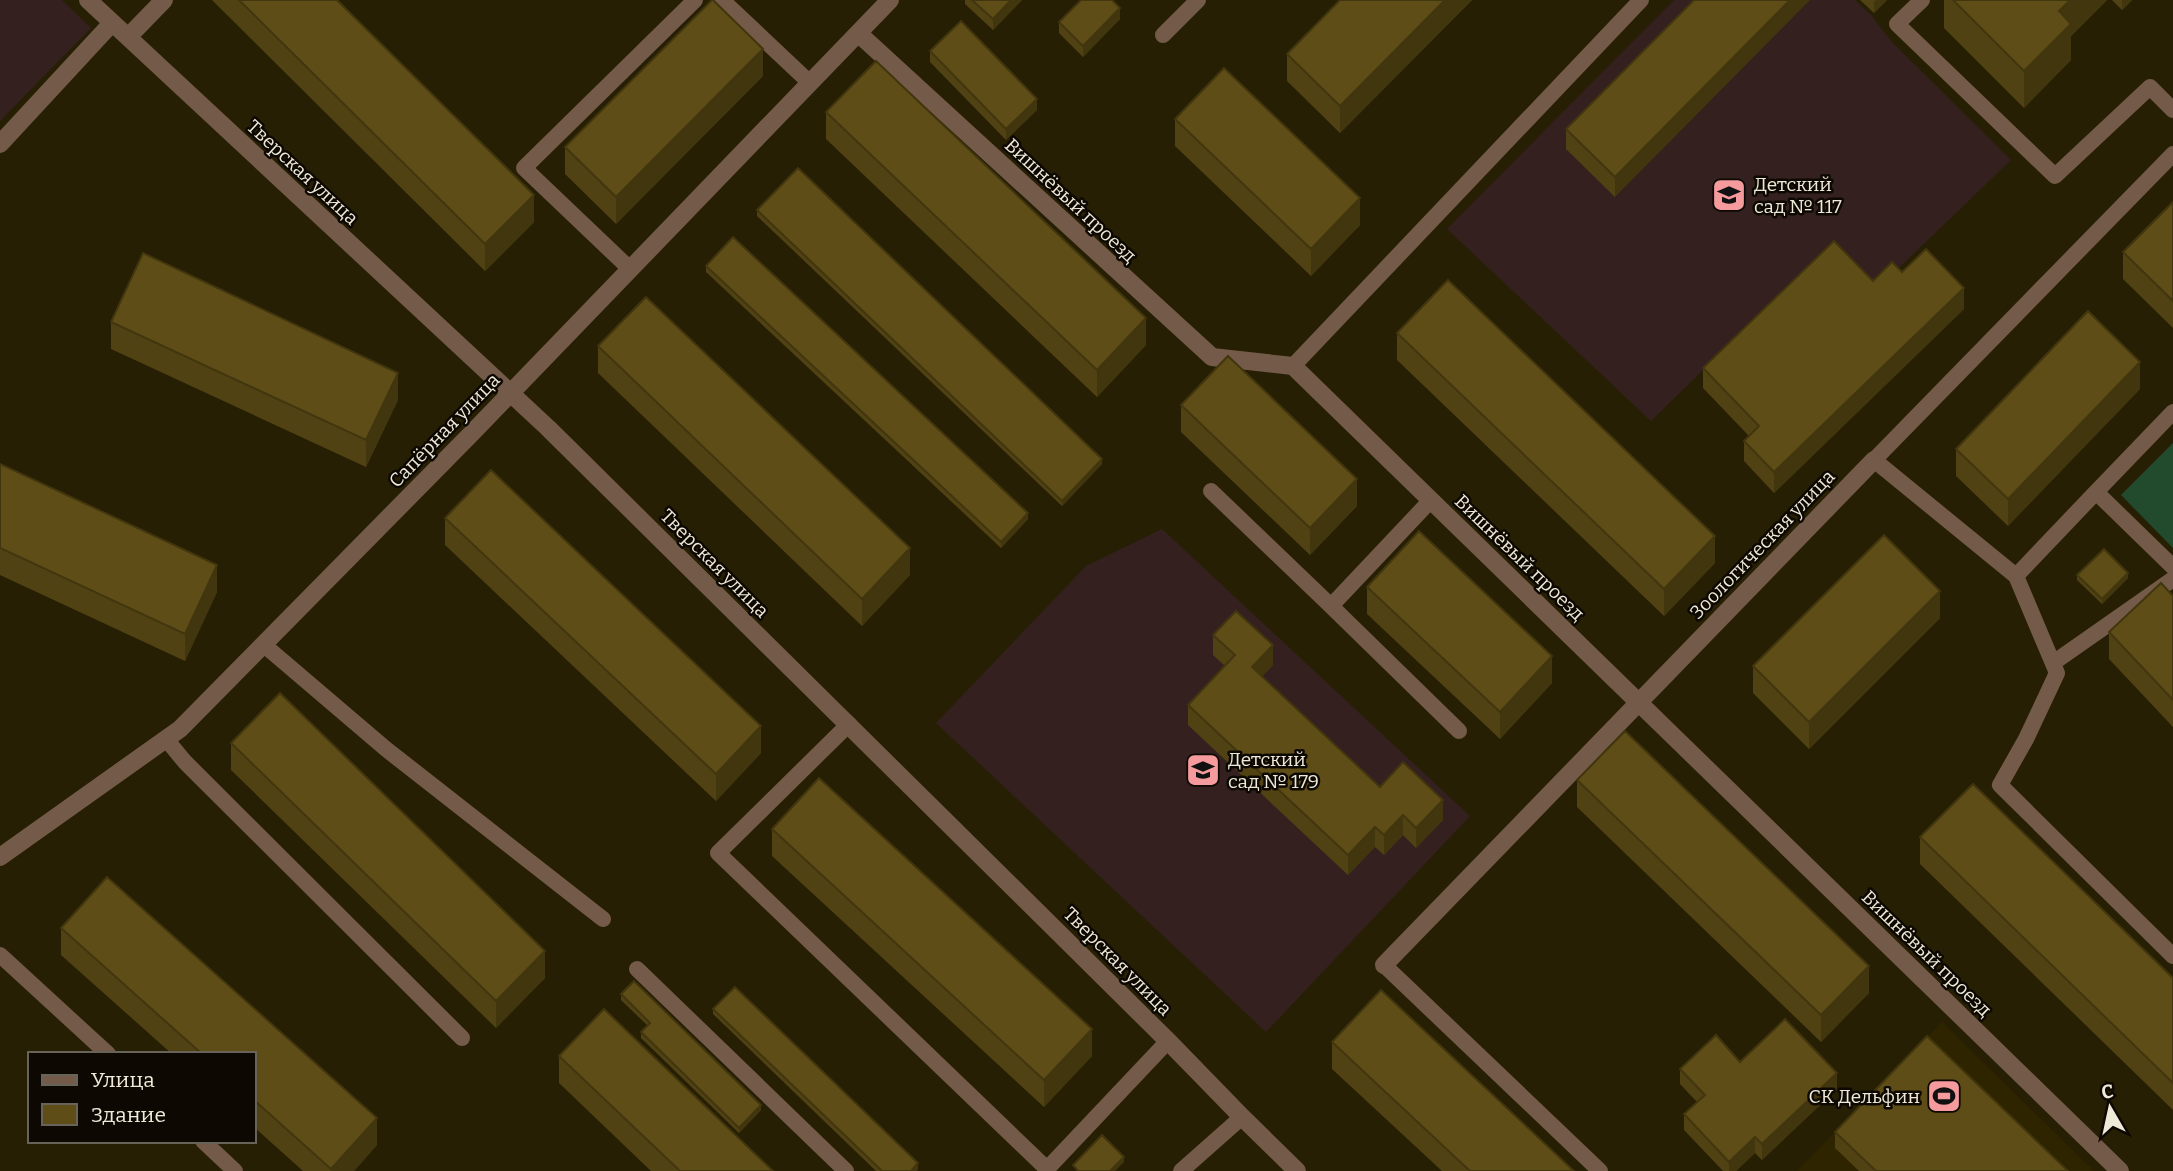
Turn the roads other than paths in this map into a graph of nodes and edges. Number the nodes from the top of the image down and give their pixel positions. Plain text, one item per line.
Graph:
1 (88, 0) edge
2 (164, 0) edge
3 (695, 0) edge
4 (722, 0) edge
5 (890, 0) edge
6 (1198, 0) edge
7 (1641, 0) edge
8 (1922, 0) edge
9 (113, 23) junction
10 (858, 33) junction
11 (1163, 35) dead end
12 (128, 37) junction
13 (809, 82) junction
14 (2173, 110) edge
15 (0, 144) edge
16 (2173, 154) edge
17 (629, 268) junction
18 (1293, 366) junction
19 (510, 393) junction
20 (2173, 412) edge
21 (1874, 460) junction
22 (1211, 491) dead end
23 (2096, 492) junction
24 (1431, 500) junction
25 (2173, 567) edge
26 (2016, 576) junction
27 (2173, 579) edge
28 (1331, 606) junction
29 (264, 645) junction
30 (2053, 663) junction
31 (1639, 701) junction
32 (849, 724) junction
33 (1459, 731) dead end
34 (166, 739) junction
35 (0, 857) edge
36 (604, 919) dead end
37 (0, 954) edge
38 (2173, 956) edge
39 (1384, 965) joint
40 (636, 969) dead end
41 (462, 1038) dead end
42 (1168, 1041) junction
43 (106, 1052) edge
44 (1241, 1117) junction
45 (205, 1143) edge
46 (235, 1171) edge
47 (846, 1171) edge
48 (1181, 1171) edge
49 (1297, 1171) edge
50 (1600, 1171) edge
51 (2120, 1171) edge

1 - 9 street, Тверская улица
2 - 12 street
3 - 17 lane
4 - 13 lane
5 - 10 street, Сапёрная улица
6 - 11 lane
7 - 18 lane
8 - 14 lane
9 - 12 street, Тверская улица
9 - 15 street
10 - 13 street, Сапёрная улица
10 - 18 street, Вишнёвый проезд
12 - 19 street, Тверская улица
13 - 17 street, Сапёрная улица
16 - 21 lane, Зоологическая улица
17 - 19 street, Сапёрная улица
18 - 24 street, Вишнёвый проезд
19 - 29 street, Сапёрная улица
19 - 32 street, Тверская улица
20 - 23 lane
21 - 26 lane
21 - 31 street, Зоологическая улица
22 - 28 lane
23 - 25 lane
23 - 26 lane
24 - 28 lane
24 - 31 street, Вишнёвый проезд
26 - 30 lane
27 - 30 lane
28 - 33 lane
29 - 34 street, Сапёрная улица
29 - 36 lane
30 - 38 lane
31 - 39 street, Зоологическая улица
31 - 51 street, Вишнёвый проезд
32 - 42 street, Тверская улица
32 - 42 lane
34 - 35 street, Сапёрная улица
34 - 41 lane
37 - 43 lane
39 - 50 lane
40 - 47 lane
42 - 44 street, Тверская улица
44 - 48 lane
44 - 49 street, Тверская улица
45 - 46 lane

